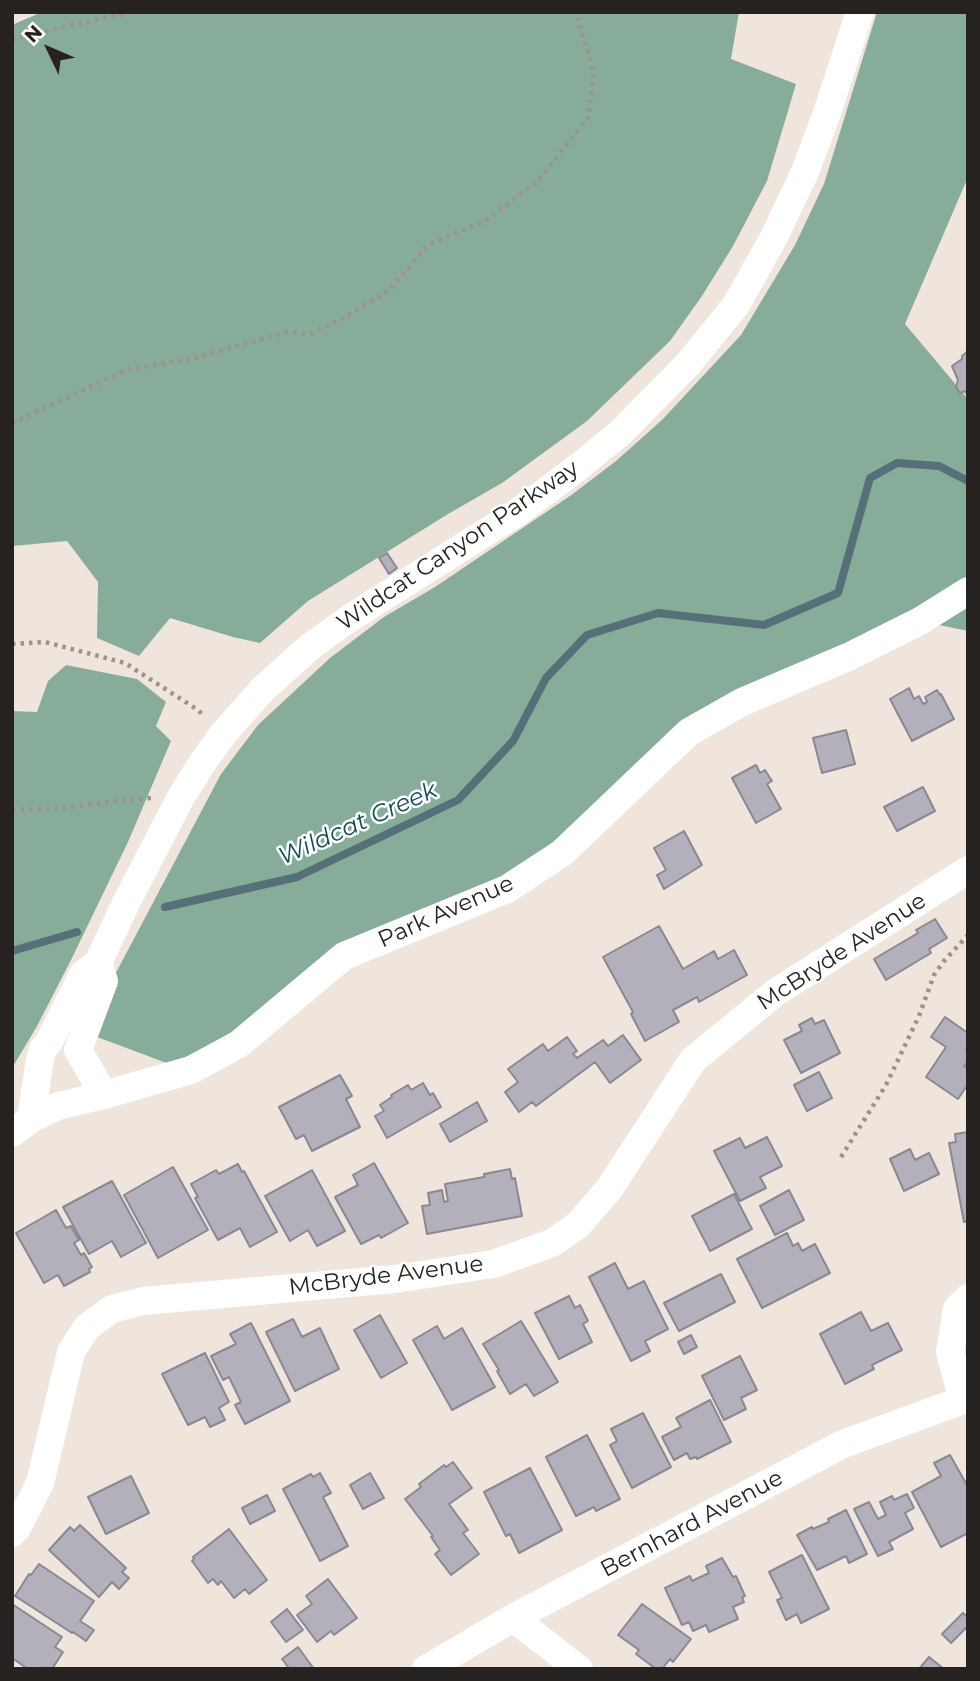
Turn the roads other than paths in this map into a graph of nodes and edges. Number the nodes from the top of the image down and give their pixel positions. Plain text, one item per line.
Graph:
1 (860, 12) edge
2 (968, 591) edge
3 (968, 870) edge
4 (98, 963) junction
5 (50, 1040) junction
6 (78, 1050) junction
7 (104, 1095) junction
8 (22, 1126) edge
9 (968, 1298) edge
10 (965, 1400) edge
11 (12, 1533) edge
12 (513, 1618) junction
13 (426, 1669) edge
14 (579, 1669) edge

1 - 4 street, Wildcat Canyon Parkway
2 - 7 street, Park Avenue
3 - 11 street, McBryde Avenue
4 - 5 street, Wildcat Canyon Parkway
4 - 6 street, Wildcat Canyon Parkway
5 - 6 street
5 - 8 street, Wildcat Canyon Parkway
6 - 7 street
7 - 8 street, Park Avenue
9 - 10 street
10 - 12 street, Bernhard Avenue
12 - 13 street, Bernhard Avenue
12 - 14 street

